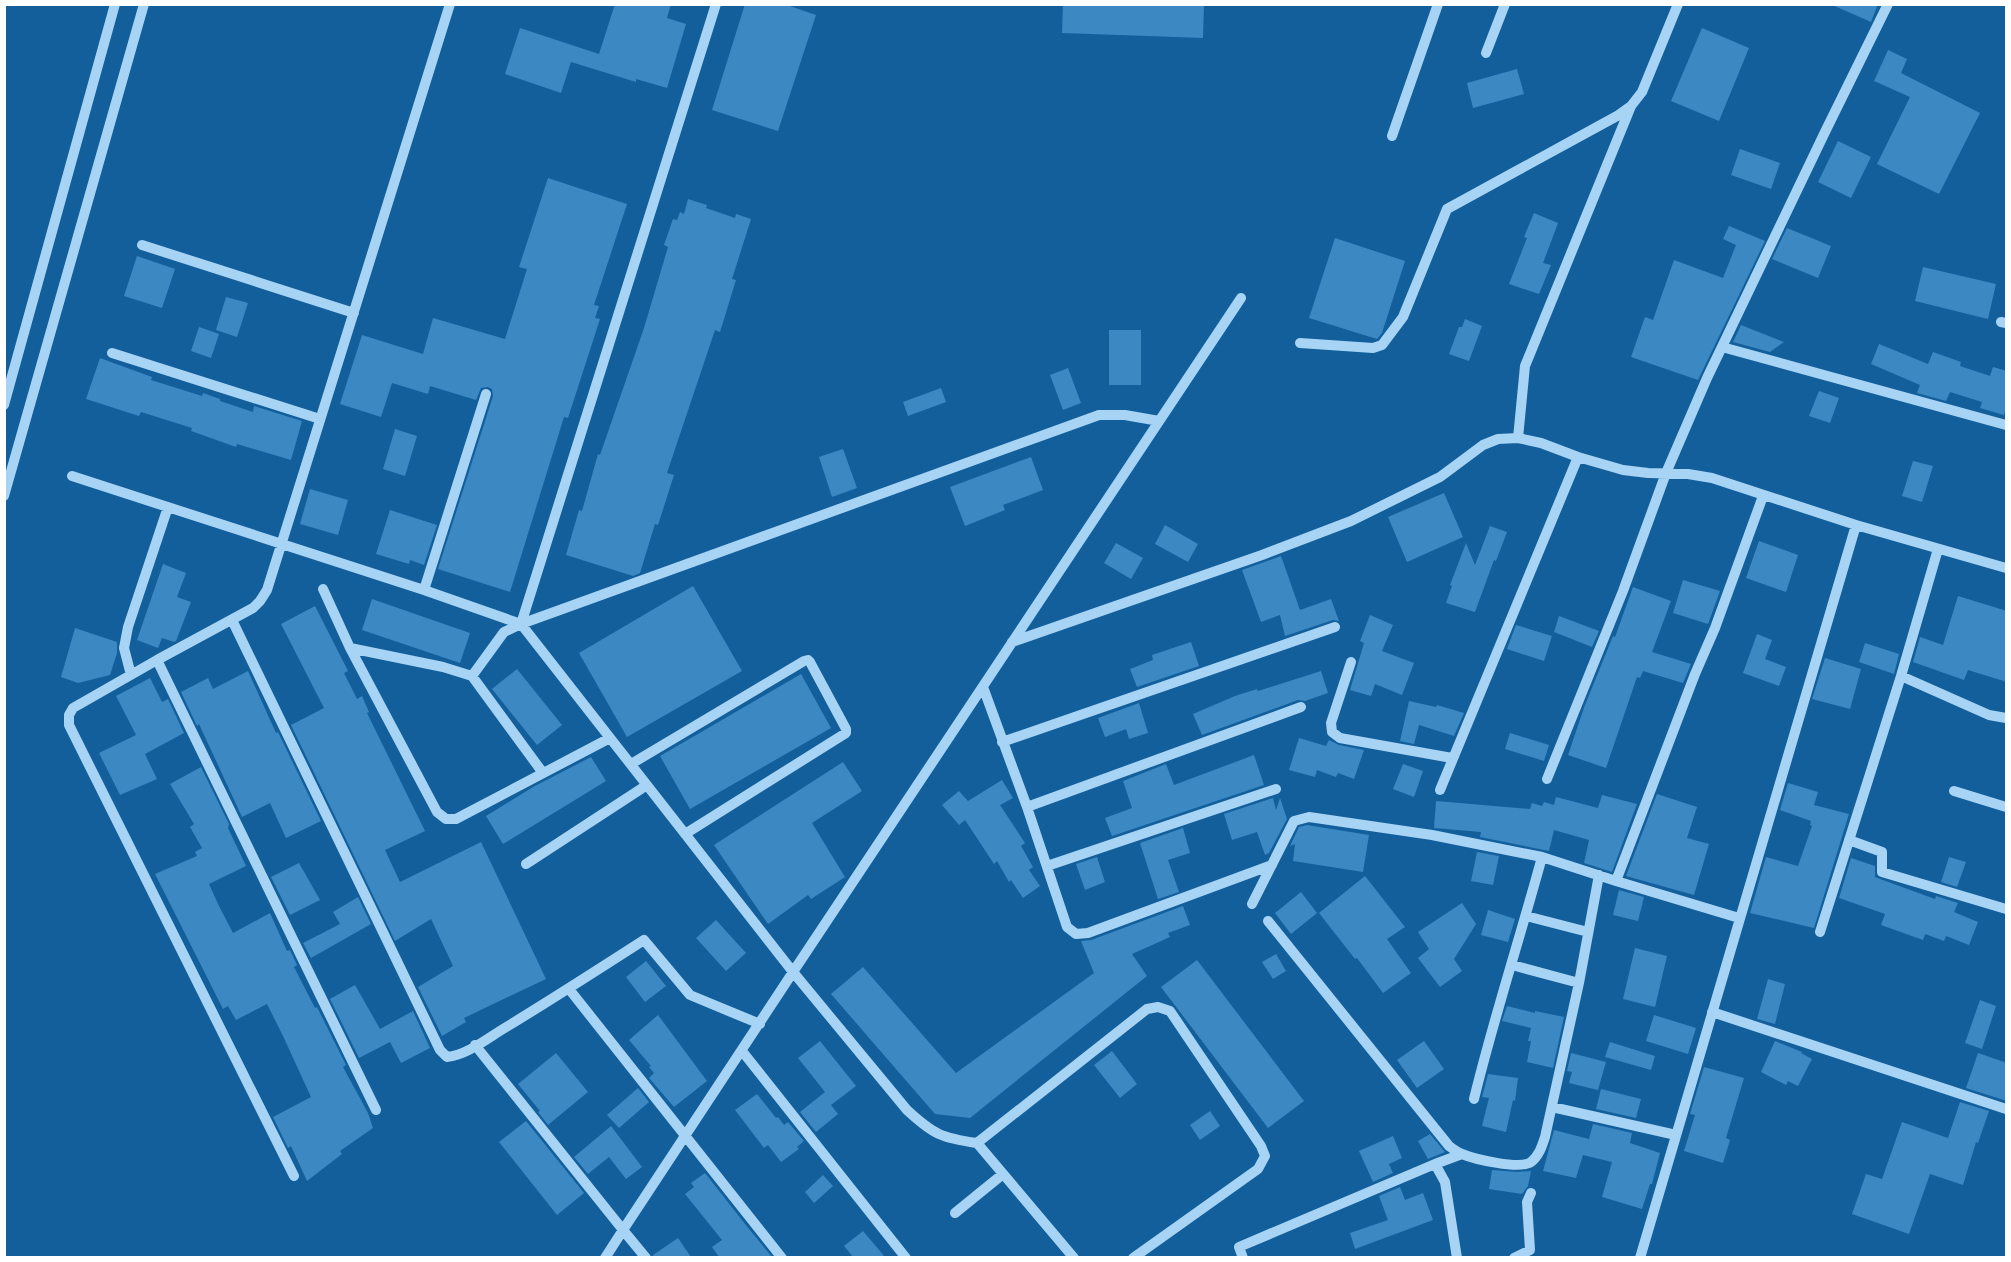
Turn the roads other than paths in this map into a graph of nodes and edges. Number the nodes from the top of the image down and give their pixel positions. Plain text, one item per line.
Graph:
1 (115, 4) edge
2 (144, 4) edge
3 (450, 4) edge
4 (716, 4) edge
5 (1438, 4) edge
6 (1504, 4) edge
7 (1678, 4) edge
8 (1888, 4) edge
9 (1486, 53) dead end
10 (1631, 106) junction
11 (1392, 136) dead end
12 (142, 245) dead end
13 (1241, 298) dead end
14 (354, 313) junction
15 (1300, 343) dead end
16 (1722, 347) junction
17 (112, 353) dead end
18 (486, 394) dead end
19 (4, 405) edge
20 (320, 419) junction
21 (1159, 421) junction
22 (2007, 425) edge
23 (1518, 438) junction
24 (1578, 457) junction
25 (1666, 473) junction
26 (72, 476) dead end
27 (1763, 495) junction
28 (4, 496) edge
29 (168, 507) junction
30 (1856, 525) junction
31 (282, 544) junction
32 (1938, 549) junction
33 (2007, 568) edge
34 (323, 589) dead end
35 (424, 590) junction
36 (232, 620) junction
37 (521, 624) junction
38 (1335, 627) dead end
39 (1012, 642) junction
40 (350, 648) junction
41 (157, 660) junction
42 (1351, 662) dead end
43 (131, 675) junction
44 (472, 676) junction
45 (1901, 676) junction
46 (982, 687) junction
47 (1301, 707) dead end
48 (2007, 718) edge
49 (610, 738) junction
50 (1002, 742) junction
51 (1452, 758) junction
52 (631, 764) junction
53 (543, 773) junction
54 (1547, 779) dead end
55 (647, 785) junction
56 (1276, 789) dead end
57 (1440, 790) dead end
58 (1954, 791) dead end
59 (1027, 807) junction
60 (2007, 807) edge
61 (685, 834) junction
62 (1849, 840) junction
63 (1542, 857) junction
64 (526, 864) dead end
65 (1272, 865) junction
66 (1047, 867) junction
67 (1599, 875) junction
68 (1616, 881) junction
69 (1252, 904) dead end
70 (2007, 909) edge
71 (1526, 916) junction
72 (1739, 918) junction
73 (1268, 921) dead end
74 (1588, 932) junction
75 (1820, 932) dead end
76 (1512, 966) junction
77 (793, 972) junction
78 (1579, 983) junction
79 (569, 989) junction
80 (1712, 1012) junction
81 (760, 1024) junction
82 (475, 1045) junction
83 (742, 1051) junction
84 (1474, 1098) dead end
85 (1552, 1107) junction
86 (2007, 1109) edge
87 (376, 1110) dead end
88 (1676, 1135) junction
89 (686, 1138) junction
90 (977, 1143) junction
91 (1462, 1154) junction
92 (1435, 1164) junction
93 (1003, 1174) junction
94 (294, 1176) dead end
95 (1531, 1193) dead end
96 (955, 1213) dead end
97 (623, 1230) junction
98 (604, 1257) edge
99 (646, 1257) edge
100 (782, 1257) edge
101 (906, 1257) edge
102 (1074, 1257) edge
103 (1133, 1257) edge
104 (1243, 1257) edge
105 (1457, 1257) edge
106 (1514, 1257) edge
107 (1640, 1257) edge

1 - 19 street
2 - 28 street
3 - 14 street
4 - 37 street
5 - 11 street
6 - 9 street
7 - 10 street
8 - 16 street
10 - 15 street
10 - 23 street
12 - 14 street
13 - 21 street
14 - 20 street
16 - 22 street
16 - 25 street
17 - 20 street
18 - 35 street
20 - 31 street
21 - 37 street
21 - 39 street
23 - 24 street
23 - 39 street
24 - 25 street
24 - 51 street
25 - 27 street
25 - 54 street
26 - 29 street
27 - 30 street
27 - 68 street
29 - 31 street
29 - 43 street
30 - 32 street
30 - 72 street
31 - 35 street
31 - 36 street
32 - 33 street
32 - 45 street
34 - 40 street
35 - 37 street
36 - 41 street
36 - 82 street
37 - 44 street
37 - 49 street
38 - 50 street
39 - 46 street
40 - 44 street
40 - 53 street
41 - 43 street
41 - 87 street
42 - 51 street
43 - 94 street
44 - 53 street
45 - 48 street
45 - 62 street
46 - 50 street
46 - 77 street
47 - 59 street
49 - 52 street
49 - 53 street
50 - 59 street
51 - 57 street
52 - 55 street
52 - 61 street
55 - 61 street
55 - 64 street
56 - 66 street
58 - 60 street
59 - 66 street
61 - 77 street
62 - 70 street
62 - 75 street
63 - 65 street
63 - 67 street
63 - 71 street
65 - 66 street
65 - 69 street
67 - 68 street
67 - 74 street
68 - 72 street
71 - 74 street
71 - 76 street
72 - 80 street
73 - 91 street
74 - 78 street
76 - 78 street
76 - 84 street
77 - 81 street
77 - 90 street
78 - 85 street
79 - 81 street
79 - 82 street
79 - 89 street
80 - 86 street
80 - 88 street
81 - 83 street
82 - 97 street
83 - 89 street
83 - 101 street
85 - 88 street
85 - 91 street
88 - 107 street
89 - 97 street
89 - 100 street
90 - 93 street
90 - 103 street
91 - 92 street
92 - 104 street
92 - 105 street
93 - 96 street
93 - 102 street
95 - 106 street
97 - 98 street
97 - 99 street

